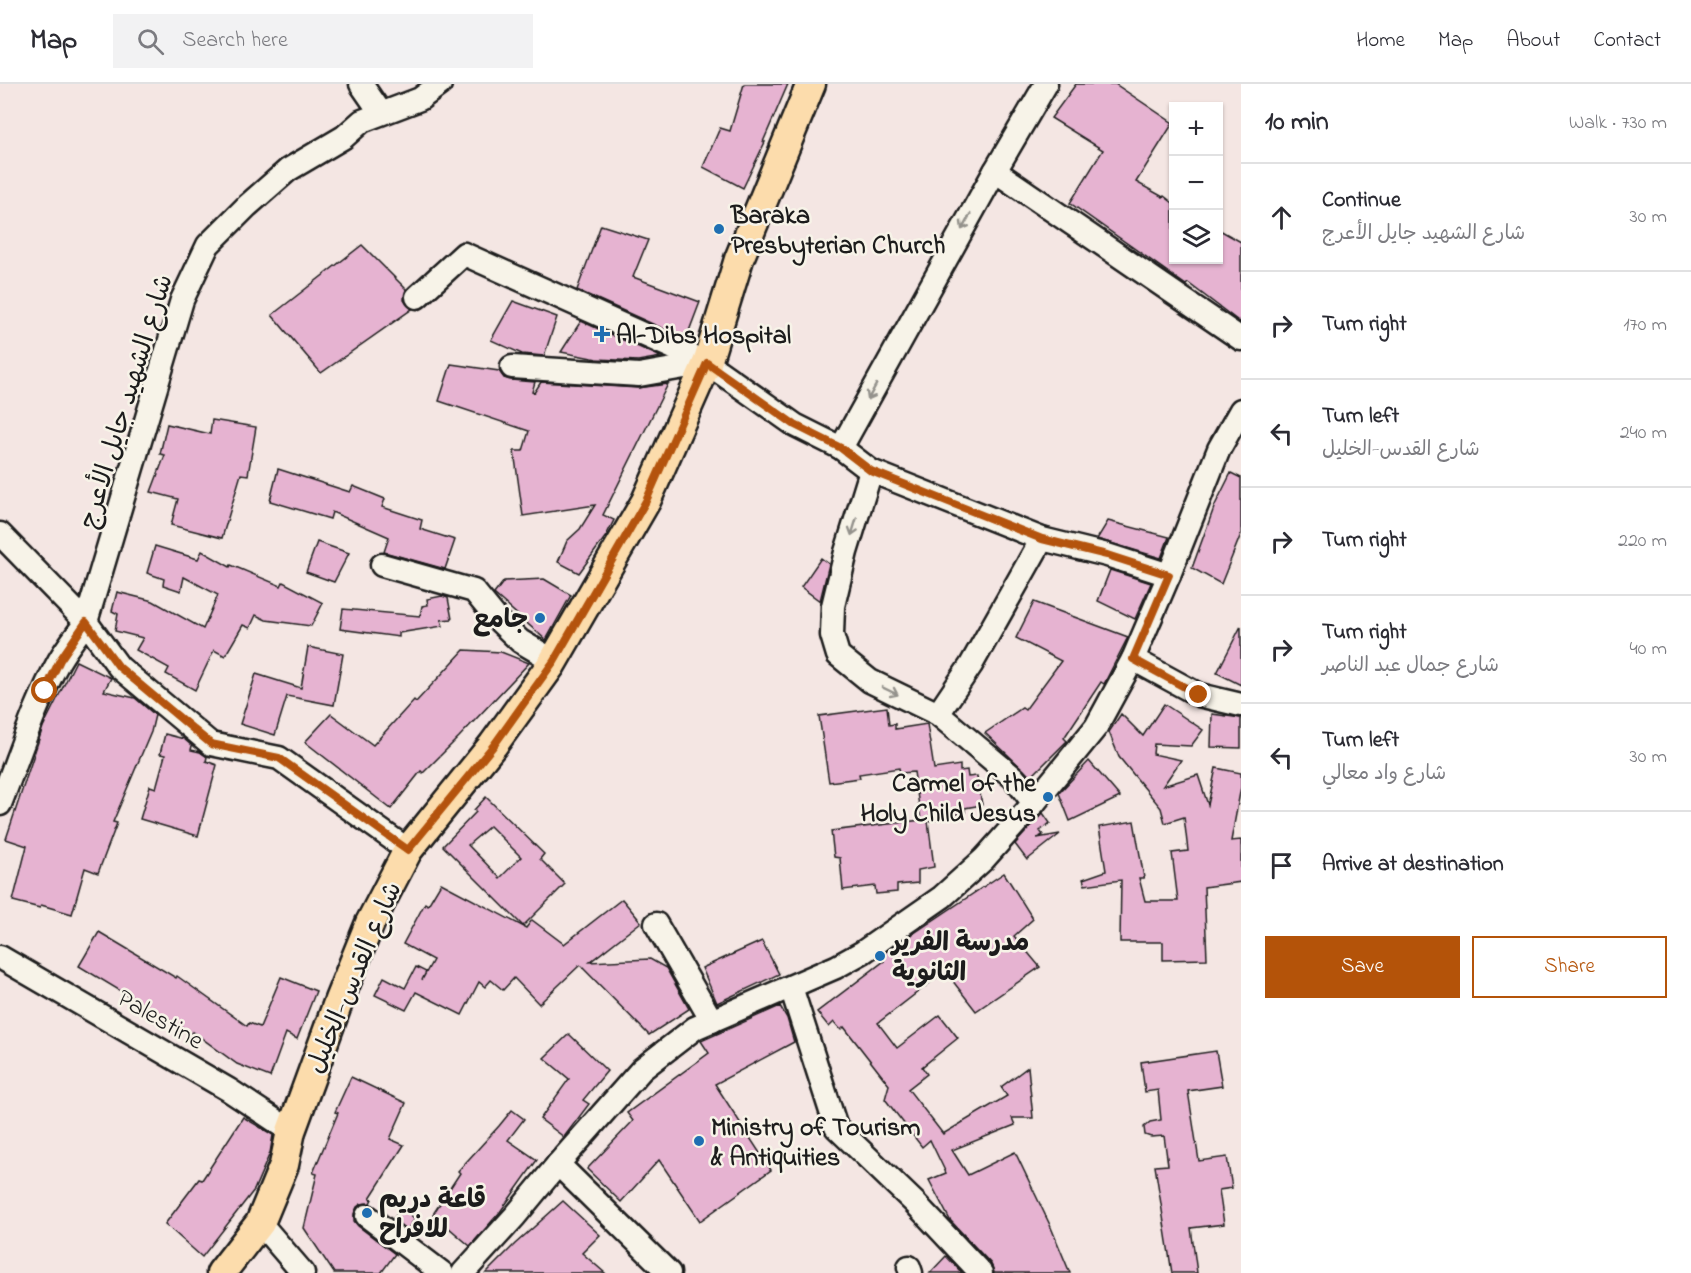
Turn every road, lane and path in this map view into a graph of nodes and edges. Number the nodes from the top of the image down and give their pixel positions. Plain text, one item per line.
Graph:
1 (361, 84) edge
2 (440, 84) edge
3 (811, 84) edge
4 (1046, 84) edge
5 (381, 113) junction
6 (995, 171) junction
7 (417, 297) dead end
8 (1241, 339) edge
9 (707, 363) junction
10 (512, 367) dead end
11 (1241, 410) edge
12 (841, 448) junction
13 (871, 471) junction
14 (0, 534) edge
15 (1042, 539) junction
16 (382, 565) dead end
17 (1169, 575) junction
18 (86, 622) junction
19 (1133, 659) junction
20 (554, 661) junction
21 (1241, 705) edge
22 (938, 714) junction
23 (1034, 803) junction
24 (0, 804) edge
25 (408, 850) junction
26 (656, 924) dead end
27 (0, 957) edge
28 (791, 987) junction
29 (712, 1021) junction
30 (291, 1131) junction
31 (558, 1164) junction
32 (367, 1216) dead end
33 (260, 1223) junction
34 (221, 1273) edge
35 (303, 1273) edge
36 (442, 1273) edge
37 (463, 1273) edge
38 (669, 1273) edge
39 (981, 1273) edge

1 - 5 street
2 - 5 street, شارع الشهيد جايل الأعرج
3 - 9 main road, شارع القدس-الخليل
4 - 6 street
5 - 18 street, شارع الشهيد جايل الأعرج
6 - 8 street
6 -> 12 street
7 - 9 street
9 - 10 street
9 - 12 street
9 - 20 main road, شارع القدس-الخليل
11 - 17 street
12 - 13 street
13 - 15 street
13 -> 22 street
14 - 18 street
15 - 17 street
15 - 22 street
16 - 20 street
17 - 19 street
18 - 24 street, شارع الشهيد جايل الأعرج
18 - 25 street
19 - 21 street
19 - 23 street
20 - 25 main road, شارع القدس-الخليل
22 - 23 street
23 - 28 street
25 - 30 main road, شارع القدس-الخليل
26 - 29 street
27 - 30 street, Palestine
28 - 29 street
28 - 39 street
29 - 31 street
30 - 33 main road, شارع القدس-الخليل
31 - 37 street
31 - 38 street
32 - 36 street
33 - 34 main road, شارع القدس-الخليل
33 - 35 street

